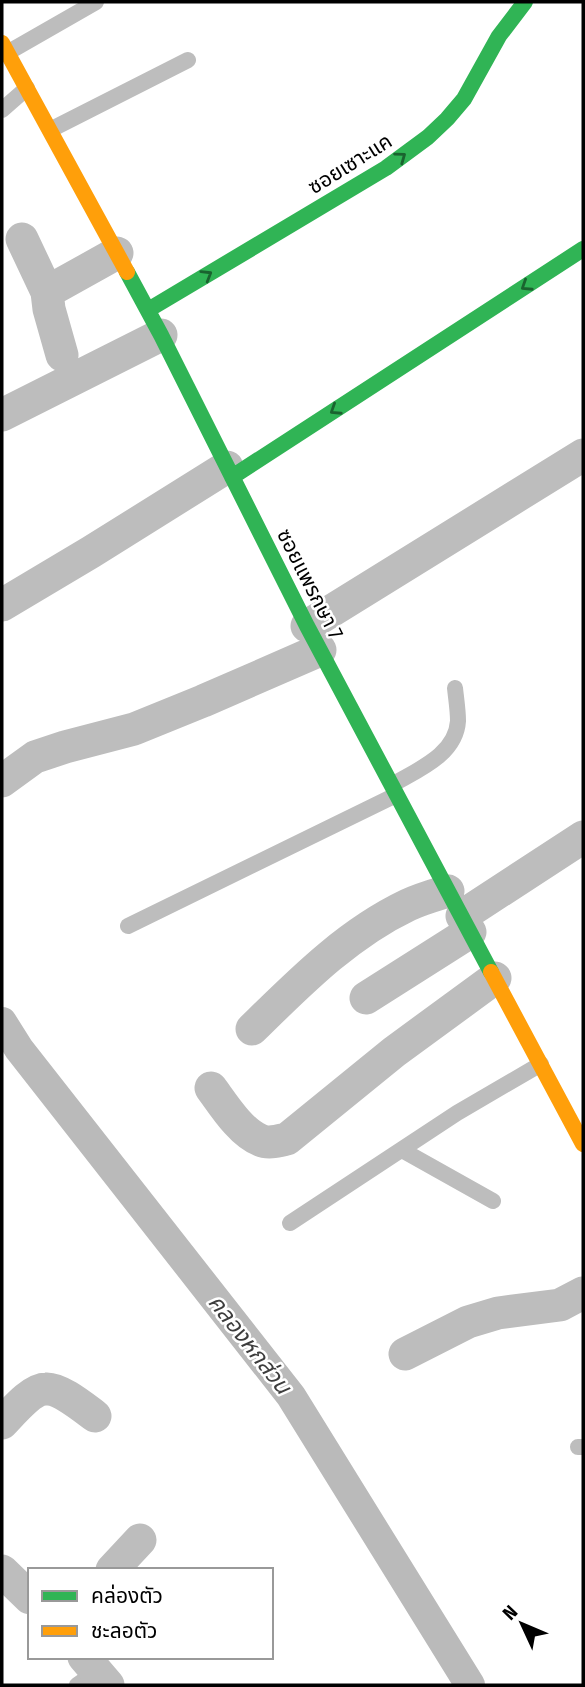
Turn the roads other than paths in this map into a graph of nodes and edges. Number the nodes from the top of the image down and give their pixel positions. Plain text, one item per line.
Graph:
1 (96, 2) edge
2 (525, 2) edge
3 (4, 48) edge
4 (188, 60) dead end
5 (27, 89) junction
6 (2, 110) edge
7 (50, 130) junction
8 (22, 239) dead end
9 (583, 249) edge
10 (117, 253) junction
11 (47, 292) junction
12 (155, 323) junction
13 (62, 355) dead end
14 (2, 415) edge
15 (583, 455) edge
16 (230, 472) junction
17 (2, 605) edge
18 (314, 638) junction
19 (455, 688) dead end
20 (2, 781) edge
21 (394, 789) junction
22 (581, 844) edge
23 (460, 913) junction
24 (128, 926) dead end
25 (495, 978) junction
26 (366, 998) dead end
27 (252, 1029) dead end
28 (541, 1065) junction
29 (211, 1088) dead end
30 (583, 1144) edge
31 (402, 1150) junction
32 (493, 1200) dead end
33 (290, 1223) dead end
34 (583, 1293) edge
35 (405, 1354) dead end
36 (95, 1416) dead end
37 (2, 1423) edge
38 (140, 1540) dead end
39 (114, 1568) edge
40 (2, 1571) edge
41 (28, 1596) edge

1 - 3 lane
12 -> 2 street, ซอยเซาะแค
3 - 5 street, ซอยแพรกษา 7
4 - 7 lane
5 - 6 lane
5 - 7 street, ซอยแพรกษา 7
7 - 10 street, ซอยแพรกษา 7
8 - 11 street
9 -> 16 street
10 - 11 street
10 - 12 street, ซอยแพรกษา 7
11 - 13 street
12 - 14 street
12 - 16 street, ซอยแพรกษา 7
15 - 18 street
16 - 17 street
16 - 18 street, ซอยแพรกษา 7
18 - 20 street
18 - 21 street, ซอยแพรกษา 7
19 - 21 lane
21 - 23 street, ซอยแพรกษา 7
21 - 24 lane
22 - 23 street
23 - 25 street, ซอยแพรกษา 7
23 - 26 street
23 - 27 street
25 - 28 street, ซอยแพรกษา 7
25 - 29 street
28 - 30 street, ซอยแพรกษา 7
28 - 31 lane
31 - 32 lane
31 - 33 lane
34 - 35 street
36 - 37 street
38 - 39 street
40 - 41 street

